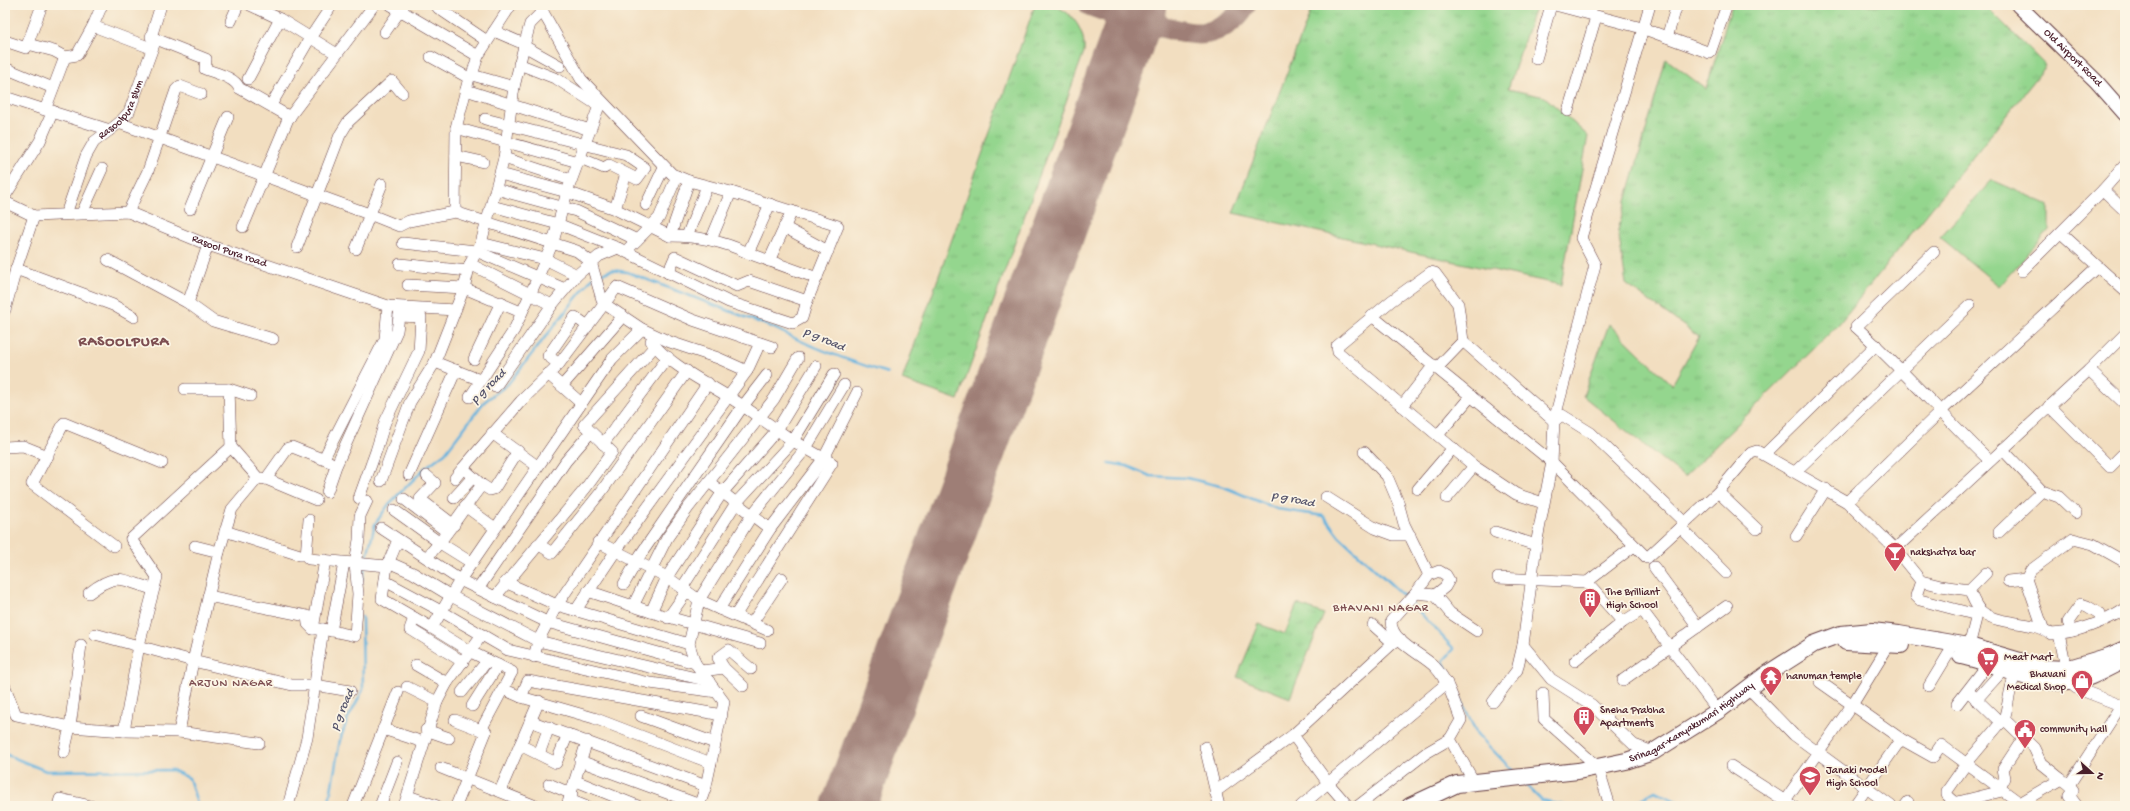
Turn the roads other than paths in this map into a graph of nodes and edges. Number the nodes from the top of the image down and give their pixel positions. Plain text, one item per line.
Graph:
1 (42, 5) edge
2 (102, 5) edge
3 (161, 5) edge
4 (238, 5) edge
5 (250, 5) edge
6 (332, 5) edge
7 (374, 5) edge
8 (440, 5) edge
9 (511, 5) edge
10 (1551, 5) edge
11 (1555, 5) edge
12 (1650, 5) edge
13 (1677, 5) edge
14 (1727, 5) edge
15 (2018, 5) edge
16 (399, 7) edge
17 (541, 8) edge
18 (1596, 16) junction
19 (280, 19) junction
20 (231, 21) dead end
21 (93, 26) junction
22 (1642, 28) junction
23 (494, 31) junction
24 (385, 32) dead end
25 (1666, 37) junction
26 (310, 38) junction
27 (5, 41) edge
28 (488, 41) junction
29 (28, 44) junction
30 (153, 44) junction
31 (524, 45) junction
32 (337, 54) junction
33 (478, 56) junction
34 (65, 57) junction
35 (431, 57) dead end
36 (1536, 59) dead end
37 (519, 64) junction
38 (560, 66) dead end
39 (5, 68) edge
40 (470, 76) junction
41 (248, 79) dead end
42 (514, 87) junction
43 (53, 88) junction
44 (466, 90) junction
45 (402, 93) dead end
46 (201, 94) dead end
47 (5, 97) edge
48 (601, 104) junction
49 (271, 105) junction
50 (512, 106) junction
51 (49, 110) junction
52 (1568, 111) dead end
53 (2125, 114) edge
54 (228, 117) dead end
55 (290, 117) junction
56 (486, 119) dead end
57 (119, 123) junction
58 (510, 125) junction
59 (456, 128) junction
60 (110, 130) junction
61 (590, 130) junction
62 (160, 138) junction
63 (508, 141) junction
64 (585, 144) junction
65 (456, 156) junction
66 (211, 157) junction
67 (504, 158) junction
68 (579, 160) junction
69 (483, 162) dead end
70 (2125, 165) edge
71 (664, 167) junction
72 (102, 169) dead end
73 (500, 174) junction
74 (626, 174) junction
75 (263, 176) junction
76 (677, 176) junction
77 (571, 180) junction
78 (689, 181) junction
79 (382, 184) dead end
80 (707, 186) junction
81 (496, 189) junction
82 (2103, 190) junction
83 (567, 192) junction
84 (731, 192) junction
85 (5, 196) edge
86 (317, 196) junction
87 (5, 202) edge
88 (770, 204) junction
89 (646, 205) dead end
90 (492, 206) junction
91 (562, 206) junction
92 (190, 209) dead end
93 (615, 209) junction
94 (792, 211) junction
95 (2125, 211) edge
96 (128, 212) junction
97 (455, 212) junction
98 (82, 213) junction
99 (66, 214) junction
100 (369, 214) junction
101 (34, 216) junction
102 (487, 223) junction
103 (558, 224) junction
104 (243, 227) dead end
105 (784, 227) junction
106 (650, 228) junction
107 (2061, 233) junction
108 (670, 236) junction
109 (687, 236) junction
110 (637, 240) junction
111 (711, 240) junction
112 (553, 242) junction
113 (403, 243) dead end
114 (208, 245) junction
115 (297, 247) dead end
116 (478, 247) junction
117 (356, 248) dead end
118 (622, 250) junction
119 (828, 251) junction
120 (1934, 252) dead end
121 (748, 253) junction
122 (545, 259) junction
123 (108, 260) dead end
124 (769, 261) junction
125 (400, 264) dead end
126 (592, 266) junction
127 (469, 267) junction
128 (2097, 267) junction
129 (16, 269) junction
130 (2022, 271) dead end
131 (668, 273) junction
132 (577, 275) junction
133 (538, 277) junction
134 (817, 278) junction
135 (408, 285) dead end
136 (464, 288) junction
137 (565, 289) junction
138 (2125, 291) edge
139 (530, 295) junction
140 (807, 301) junction
141 (501, 302) junction
142 (188, 303) junction
143 (603, 303) junction
144 (552, 305) junction
145 (1970, 305) dead end
146 (388, 306) junction
147 (5, 310) edge
148 (455, 310) junction
149 (400, 312) junction
150 (521, 312) junction
151 (623, 316) junction
152 (1372, 316) junction
153 (134, 317) dead end
154 (588, 326) junction
155 (642, 329) junction
156 (2125, 334) edge
157 (273, 339) dead end
158 (1463, 340) junction
159 (760, 343) junction
160 (1876, 345) junction
161 (655, 346) junction
162 (772, 348) dead end
163 (668, 357) junction
164 (798, 358) dead end
165 (474, 359) dead end
166 (435, 362) junction
167 (559, 364) junction
168 (816, 366) dead end
169 (1436, 366) junction
170 (456, 370) junction
171 (1902, 370) junction
172 (2089, 370) junction
173 (687, 371) junction
174 (747, 371) junction
175 (548, 374) junction
176 (834, 374) dead end
177 (767, 375) dead end
178 (480, 380) junction
179 (708, 383) junction
180 (844, 385) dead end
181 (562, 386) junction
182 (495, 387) dead end
183 (185, 389) dead end
184 (229, 389) junction
185 (856, 393) dead end
186 (250, 396) dead end
187 (729, 396) junction
188 (1471, 396) junction
189 (470, 397) dead end
190 (581, 403) junction
191 (2125, 404) edge
192 (743, 406) junction
193 (1402, 406) junction
194 (2049, 406) junction
195 (1940, 412) junction
196 (761, 417) junction
197 (1554, 422) junction
198 (777, 430) junction
199 (591, 432) junction
200 (492, 433) junction
201 (1438, 435) junction
202 (793, 441) junction
203 (602, 444) junction
204 (5, 447) edge
205 (231, 447) junction
206 (806, 448) junction
207 (1452, 448) junction
208 (2002, 449) junction
209 (518, 451) junction
210 (1364, 452) dead end
211 (1765, 454) junction
212 (2124, 455) edge
213 (48, 456) junction
214 (324, 458) junction
215 (824, 458) junction
216 (1989, 460) junction
217 (1552, 462) junction
218 (162, 463) dead end
219 (336, 466) junction
220 (537, 466) junction
221 (1474, 466) junction
222 (463, 468) junction
223 (1796, 471) junction
224 (409, 475) dead end
225 (426, 476) dead end
226 (473, 477) junction
227 (262, 478) junction
228 (454, 478) dead end
229 (381, 481) dead end
230 (709, 482) junction
231 (482, 485) junction
232 (1418, 489) dead end
233 (1826, 490) junction
234 (2042, 491) junction
235 (327, 492) dead end
236 (1718, 492) junction
237 (722, 493) junction
238 (1326, 497) dead end
239 (454, 498) dead end
240 (1447, 498) dead end
241 (404, 499) dead end
242 (316, 500) dead end
243 (1847, 502) junction
244 (1543, 503) junction
245 (736, 504) junction
246 (465, 506) junction
247 (394, 510) dead end
248 (2076, 513) dead end
249 (752, 515) junction
250 (309, 520) dead end
251 (1682, 524) junction
252 (381, 528) dead end
253 (451, 528) junction
254 (495, 528) junction
255 (770, 529) junction
256 (1757, 529) dead end
257 (225, 530) junction
258 (1495, 532) dead end
259 (1999, 532) dead end
260 (1410, 535) junction
261 (1796, 536) dead end
262 (398, 540) junction
263 (598, 542) junction
264 (440, 543) junction
265 (538, 544) junction
266 (1536, 545) junction
267 (114, 546) dead end
268 (195, 546) dead end
269 (1634, 546) junction
270 (1895, 549) junction
271 (219, 552) junction
272 (615, 552) junction
273 (300, 555) dead end
274 (427, 557) junction
275 (325, 560) junction
276 (2125, 562) edge
277 (472, 563) junction
278 (636, 563) junction
279 (352, 564) junction
280 (384, 564) junction
281 (1654, 567) dead end
282 (650, 570) junction
283 (1726, 573) dead end
284 (1986, 573) dead end
285 (1429, 575) junction
286 (667, 577) junction
287 (782, 578) dead end
288 (1498, 578) dead end
289 (2026, 579) junction
290 (460, 580) junction
291 (1532, 580) junction
292 (1921, 581) junction
293 (2008, 581) dead end
294 (385, 582) junction
295 (505, 582) junction
296 (1586, 582) junction
297 (624, 584) dead end
298 (153, 589) junction
299 (478, 589) junction
300 (1969, 590) junction
301 (588, 591) junction
302 (687, 591) junction
303 (89, 593) dead end
304 (1416, 593) junction
305 (1435, 595) junction
306 (208, 596) junction
307 (450, 596) junction
308 (495, 597) junction
309 (699, 600) junction
310 (557, 605) junction
311 (633, 606) junction
312 (1727, 606) dead end
313 (2125, 608) edge
314 (719, 609) junction
315 (576, 610) junction
316 (441, 611) junction
317 (651, 612) junction
318 (1979, 613) junction
319 (735, 616) junction
320 (414, 618) junction
321 (668, 618) junction
322 (2101, 621) junction
323 (546, 622) junction
324 (1623, 622) junction
325 (752, 623) junction
326 (693, 625) junction
327 (1373, 625) dead end
328 (1698, 627) junction
329 (432, 628) junction
330 (2043, 628) junction
331 (322, 629) junction
332 (768, 630) dead end
333 (1478, 631) dead end
334 (2072, 631) junction
335 (95, 634) dead end
336 (2059, 634) junction
337 (481, 636) junction
338 (538, 641) junction
339 (1396, 641) junction
340 (760, 643) dead end
341 (1890, 643) junction
342 (689, 644) junction
343 (81, 645) dead end
344 (1523, 645) junction
345 (139, 646) junction
346 (1969, 646) junction
347 (1670, 647) junction
348 (2125, 649) edge
349 (471, 652) junction
350 (1950, 653) junction
351 (534, 657) junction
352 (2125, 659) edge
353 (193, 661) junction
354 (1575, 661) dead end
355 (463, 662) junction
356 (493, 662) junction
357 (1988, 664) junction
358 (416, 665) dead end
359 (699, 667) junction
360 (724, 668) junction
361 (751, 669) dead end
362 (2010, 671) junction
363 (512, 672) junction
364 (2067, 675) junction
365 (1623, 680) dead end
366 (528, 681) junction
367 (709, 682) junction
368 (1820, 682) dead end
369 (447, 683) junction
370 (1447, 683) junction
371 (315, 685) junction
372 (743, 686) dead end
373 (1929, 686) dead end
374 (5, 687) edge
375 (503, 689) junction
376 (350, 691) dead end
377 (1968, 691) junction
378 (462, 692) dead end
379 (717, 692) junction
380 (1543, 693) dead end
381 (1754, 694) junction
382 (521, 697) junction
383 (1976, 700) junction
384 (437, 702) junction
385 (538, 702) junction
386 (1493, 702) dead end
387 (1957, 704) dead end
388 (1852, 705) junction
389 (472, 706) dead end
390 (2123, 707) edge
391 (1718, 711) junction
392 (722, 715) junction
393 (641, 716) dead end
394 (455, 720) dead end
395 (530, 721) junction
396 (2002, 721) junction
397 (70, 727) junction
398 (549, 727) junction
399 (383, 729) junction
400 (426, 730) junction
401 (481, 730) junction
402 (124, 731) junction
403 (179, 732) junction
404 (568, 734) junction
405 (1294, 735) junction
406 (2024, 737) junction
407 (449, 738) dead end
408 (1450, 738) junction
409 (1901, 739) junction
410 (586, 741) junction
411 (423, 742) junction
412 (259, 743) dead end
413 (715, 743) junction
414 (520, 745) junction
415 (1205, 747) dead end
416 (1819, 751) junction
417 (1653, 752) junction
418 (64, 753) dead end
419 (539, 754) junction
420 (580, 761) junction
421 (397, 762) dead end
422 (711, 764) junction
423 (1966, 764) junction
424 (1731, 766) dead end
425 (441, 768) dead end
426 (1599, 772) junction
427 (467, 778) junction
428 (576, 781) junction
429 (1474, 782) junction
430 (2065, 782) junction
431 (1328, 783) junction
432 (549, 784) dead end
433 (1504, 784) junction
434 (706, 786) junction
435 (1867, 787) junction
436 (2000, 790) junction
437 (500, 791) junction
438 (1215, 792) junction
439 (570, 800) edge
440 (406, 801) edge
441 (1608, 801) edge
442 (1786, 804) edge
443 (1952, 804) edge
444 (2018, 804) edge
445 (58, 806) edge
446 (91, 806) edge
447 (288, 806) edge
448 (353, 806) edge
449 (380, 806) edge
450 (437, 806) edge
451 (456, 806) edge
452 (536, 806) edge
453 (585, 806) edge
454 (638, 806) edge
455 (700, 806) edge
456 (1219, 806) edge
457 (1301, 806) edge
458 (1348, 806) edge
459 (1358, 806) edge
460 (1410, 806) edge
461 (1432, 806) edge
462 (1854, 806) edge
463 (1891, 806) edge
464 (2077, 806) edge

1 - 29 street
2 - 21 street
3 - 30 street, Rasoolpura slum
4 - 20 street
5 - 19 street
6 - 26 street
7 - 32 street
8 - 28 street
9 - 23 street
10 - 36 street
11 - 18 street
12 - 22 street
13 - 25 street
14 - 25 street
15 - 53 main road, Old Airport Road
16 - 24 street
16 - 33 street
17 - 31 street
17 - 48 street
18 - 22 street
18 - 52 street
19 - 26 street
19 - 41 street
21 - 30 street
21 - 34 street
22 - 25 street
22 - 197 street
23 - 28 street
23 - 31 street
26 - 32 street
26 - 49 street
27 - 29 street
28 - 33 street
29 - 34 street
30 - 49 street
30 - 57 street, Rasoolpura slum
31 - 37 street
31 - 38 street
32 - 55 street
33 - 40 street
34 - 43 street
35 - 40 street
37 - 42 street
37 - 48 street
39 - 43 street
40 - 42 street
40 - 44 street
42 - 50 street
43 - 51 street
44 - 50 street
44 - 59 street
45 - 86 street
46 - 62 street
47 - 51 street
48 - 61 street
48 - 71 street
49 - 55 street
50 - 58 street
50 - 61 street
51 - 60 street
51 - 85 street
54 - 66 street
55 - 75 street
56 - 58 street
57 - 60 street, Rasoolpura slum
57 - 62 street
58 - 63 street
58 - 64 street
59 - 63 street
59 - 65 street
60 - 99 street, Rasoolpura slum
61 - 64 street
62 - 66 street
62 - 96 street
63 - 67 street
63 - 68 street
64 - 68 street
64 - 74 street
65 - 69 street
65 - 97 street
66 - 75 street
66 - 92 street
67 - 73 street
67 - 77 street
68 - 74 street
68 - 77 street
70 - 82 street
71 - 76 street
71 - 89 street
72 - 98 street
73 - 81 street
73 - 83 street
74 - 93 street
75 - 86 street
75 - 104 street
76 - 78 street
76 - 106 street
77 - 83 street
78 - 80 street
78 - 108 street
79 - 100 street
80 - 84 street
80 - 109 street
81 - 90 street
81 - 91 street
82 - 95 street
82 - 107 street
83 - 91 street
83 - 93 street
84 - 88 street
84 - 111 street
86 - 100 street
86 - 115 street
87 - 101 street, Rasool Pura road
88 - 94 street
88 - 121 street
90 - 102 street
90 - 103 street
91 - 103 street
91 - 110 street
93 - 106 street
94 - 105 street
94 - 119 street
96 - 98 street, Rasool Pura road
96 - 114 street, Rasool Pura road
97 - 100 street
97 - 102 street
98 - 99 street, Rasool Pura road
99 - 101 street, Rasool Pura road
100 - 117 street
101 - 129 street
102 - 112 street
102 - 116 street
103 - 112 street
103 - 118 street
105 - 119 street
105 - 124 street
106 - 108 street
106 - 110 street
107 - 128 street
107 - 130 street
108 - 109 street
109 - 111 street
110 - 118 street
111 - 121 street
112 - 122 street
112 - 126 street
113 - 116 street
114 - 142 street
114 - 146 street, Rasool Pura road
116 - 122 street
116 - 127 street
116 - 133 street
118 - 126 street
118 - 131 street
119 - 134 street
120 - 160 street
121 - 124 street
122 - 132 street
122 - 133 street
123 - 142 street
124 - 134 street
125 - 127 street
126 - 132 street
126 - 143 street
127 - 136 street
127 - 139 street
128 - 138 street
128 - 195 street
129 - 147 street
129 - 153 street
131 - 140 street
131 - 140 street
132 - 137 street
133 - 137 street
133 - 139 street
134 - 140 street
135 - 136 street
136 - 141 street
136 - 148 street
137 - 144 street
139 - 144 street
139 - 150 street
141 - 150 street
141 - 165 street
142 - 157 street
143 - 151 street
143 - 154 street
143 - 159 street
144 - 182 street
145 - 171 street
146 - 149 street, Rasool Pura road
146 - 214 street
148 - 149 street, Rasool Pura road
148 - 166 street
149 - 219 street
149 - 279 street
150 - 178 street
151 - 155 street
151 - 181 street
152 - 158 street
152 - 169 street
152 - 193 street
154 - 167 street
154 - 167 street
155 - 161 street
155 - 174 street
155 - 190 street
156 - 172 street
158 - 169 street
158 - 197 street
159 - 162 street
159 - 174 street
160 - 171 street
160 - 211 street
161 - 163 street
161 - 199 street
163 - 173 street
163 - 203 street
164 - 196 street
166 - 170 street
166 - 229 street
167 - 175 street
168 - 198 street
169 - 188 street
169 - 193 street
170 - 178 street
170 - 224 street
171 - 195 street
171 - 223 street
172 - 191 street
172 - 194 street
173 - 179 street
173 - 265 street
174 - 187 street
175 - 181 street
175 - 200 street
176 - 202 street
177 - 192 street
178 - 189 street
179 - 187 street
179 - 263 street
180 - 206 street
181 - 190 street
183 - 184 street
184 - 186 street
184 - 205 street
185 - 215 street
187 - 192 street
187 - 272 street
188 - 201 street
188 - 217 street
190 - 220 street
192 - 196 street
192 - 278 street
193 - 201 street
194 - 208 street
194 - 212 street
195 - 216 street
195 - 243 street
196 - 198 street
196 - 230 street
197 - 217 street
197 - 251 street
198 - 202 street
198 - 237 street
199 - 203 street
199 - 299 street
200 - 209 street
200 - 222 street
201 - 207 street
202 - 206 street
202 - 245 street
203 - 265 street
204 - 213 street
205 - 227 street
205 - 298 street
206 - 215 street
206 - 249 street
207 - 221 street
207 - 232 street
208 - 216 street
208 - 234 street
209 - 220 street
209 - 231 street
210 - 260 street
211 - 223 street
211 - 236 street
213 - 218 street
213 - 267 street
214 - 219 street
214 - 227 street
215 - 255 street
215 - 319 street
216 - 270 street
217 - 244 street
217 - 269 street
219 - 235 street
220 - 254 street
221 - 240 street
221 - 244 street
222 - 226 street
222 - 228 street
223 - 233 street
225 - 253 street
226 - 231 street
226 - 239 street
227 - 242 street
227 - 257 street
230 - 237 street
230 - 282 street
231 - 246 street
233 - 243 street
233 - 261 street
234 - 248 street
234 - 259 street
236 - 251 street
236 - 256 street
237 - 245 street
237 - 286 street
238 - 260 street
241 - 253 street
243 - 270 street
244 - 266 street
245 - 249 street
245 - 302 street
246 - 253 street
246 - 254 street
247 - 264 street
249 - 255 street
249 - 309 street
250 - 275 street
251 - 269 street
251 - 283 street
252 - 262 street
253 - 264 street
254 - 277 street
255 - 314 street
257 - 271 street
257 - 273 street
258 - 266 street
260 - 285 street
262 - 274 street
262 - 280 street
263 - 272 street
263 - 310 street
264 - 274 street
264 - 277 street
265 - 295 street
266 - 291 street
268 - 271 street
269 - 296 street
270 - 292 street
271 - 306 street
272 - 278 street
272 - 301 street
274 - 290 street
275 - 279 street
275 - 331 street
276 - 289 street
277 - 290 street
278 - 282 street
278 - 297 street
279 - 280 street
279 - 331 street
279 - 331 street
280 - 294 street
280 - 307 street
281 - 328 street
282 - 286 street
282 - 311 street
284 - 300 street
285 - 304 street
285 - 305 street
286 - 302 street
286 - 317 street
287 - 325 street
288 - 291 street
289 - 293 street
289 - 330 street
290 - 299 street
290 - 307 street
291 - 296 street
291 - 344 street
292 - 300 street
292 - 318 street
294 - 316 street
294 - 320 street
295 - 308 street
295 - 310 street
296 - 324 street
298 - 303 street
298 - 345 street
299 - 308 street
300 - 318 street
301 - 311 street
301 - 315 street
302 - 309 street
302 - 321 street
304 - 305 street
304 - 339 street
305 - 333 street
306 - 331 street
306 - 353 street
307 - 316 street
307 - 338 street
308 - 323 street
309 - 314 street
309 - 326 street
310 - 315 street
310 - 323 street
311 - 317 street
312 - 328 street
313 - 322 street
314 - 319 street
315 - 342 street
316 - 329 street
316 - 337 street
317 - 321 street
318 - 330 street
318 - 346 street
319 - 325 street
320 - 329 street
320 - 355 street
321 - 326 street
322 - 334 street
322 - 334 street
323 - 338 street
323 - 359 street
324 - 347 street
324 - 354 street
325 - 332 street
326 - 340 street
326 - 342 street
327 - 339 street
328 - 347 street
329 - 349 street
330 - 336 street
331 - 371 street
334 - 336 street
335 - 345 street
336 - 364 street
337 - 349 street
337 - 351 street
338 - 351 street
338 - 367 street
339 - 370 street
339 - 405 street
341 - 350 highway, Srinagar-Kanyakumari Highway
341 - 381 highway, Srinagar-Kanyakumari Highway
341 - 388 street
342 - 359 street
343 - 397 street
344 - 386 street
344 - 417 street
345 - 353 street
345 - 402 street
346 - 364 highway, Srinagar-Kanyakumari Highway
346 - 391 highway, Srinagar-Kanyakumari Highway
347 - 365 street
347 - 391 street
348 - 364 highway, Srinagar-Kanyakumari Highway
349 - 355 street
349 - 356 street
350 - 357 highway, Srinagar-Kanyakumari Highway
350 - 373 street
351 - 379 street
352 - 364 highway, Srinagar-Kanyakumari Highway
353 - 371 street
353 - 403 street
355 - 369 street
356 - 363 street
356 - 378 street
356 - 389 street
357 - 362 highway, Srinagar-Kanyakumari Highway
357 - 377 street
358 - 369 street
359 - 360 street
359 - 367 street
360 - 361 street
360 - 372 street
362 - 364 highway, Srinagar-Kanyakumari Highway
362 - 383 street
362 - 396 street
363 - 366 street
363 - 375 street
364 - 390 street
366 - 382 street
366 - 392 street
367 - 379 street
368 - 388 street
369 - 384 street
370 - 408 street
370 - 431 street
371 - 376 street
371 - 447 street
374 - 397 street
375 - 382 street
375 - 401 street
377 - 383 street
377 - 387 street
379 - 392 street
380 - 426 street
381 - 416 street
381 - 426 highway, Srinagar-Kanyakumari Highway
382 - 385 street
383 - 396 street
384 - 399 street
384 - 400 street
385 - 395 street
385 - 422 street
388 - 409 street
388 - 416 street
390 - 430 street
391 - 417 highway, Srinagar-Kanyakumari Highway
392 - 413 street
393 - 413 street
394 - 401 street
395 - 398 street
395 - 414 street
396 - 406 street
396 - 423 street
397 - 402 street
397 - 418 street
398 - 404 street
398 - 419 street
399 - 411 street
399 - 448 street
400 - 407 street
400 - 411 street
401 - 427 street
402 - 403 street
403 - 412 street
404 - 410 street
404 - 419 street
405 - 431 street
405 - 438 street
406 - 430 street
406 - 436 street
408 - 429 street
408 - 459 street
409 - 423 street
409 - 435 street
410 - 420 street
410 - 434 street
411 - 440 street
413 - 422 street
414 - 419 street
414 - 437 street
415 - 438 street
416 - 435 street
416 - 442 street
417 - 426 highway, Srinagar-Kanyakumari Highway
420 - 428 street
420 - 455 street
421 - 449 street
422 - 434 street
423 - 436 street
423 - 443 street
424 - 442 street
425 - 427 street
426 - 433 highway, Srinagar-Kanyakumari Highway
426 - 441 street
427 - 437 street
427 - 451 street
428 - 439 street
428 - 454 street
429 - 433 highway, Srinagar-Kanyakumari Highway
429 - 460 highway, Srinagar-Kanyakumari Highway
430 - 444 street
430 - 464 street
431 - 457 street
431 - 458 street
432 - 439 street
433 - 461 highway, Srinagar-Kanyakumari Highway
434 - 455 street
435 - 462 street
435 - 463 street
436 - 443 street
436 - 444 street
437 - 452 street
438 - 456 street
439 - 453 street
440 - 450 street
445 - 446 street

